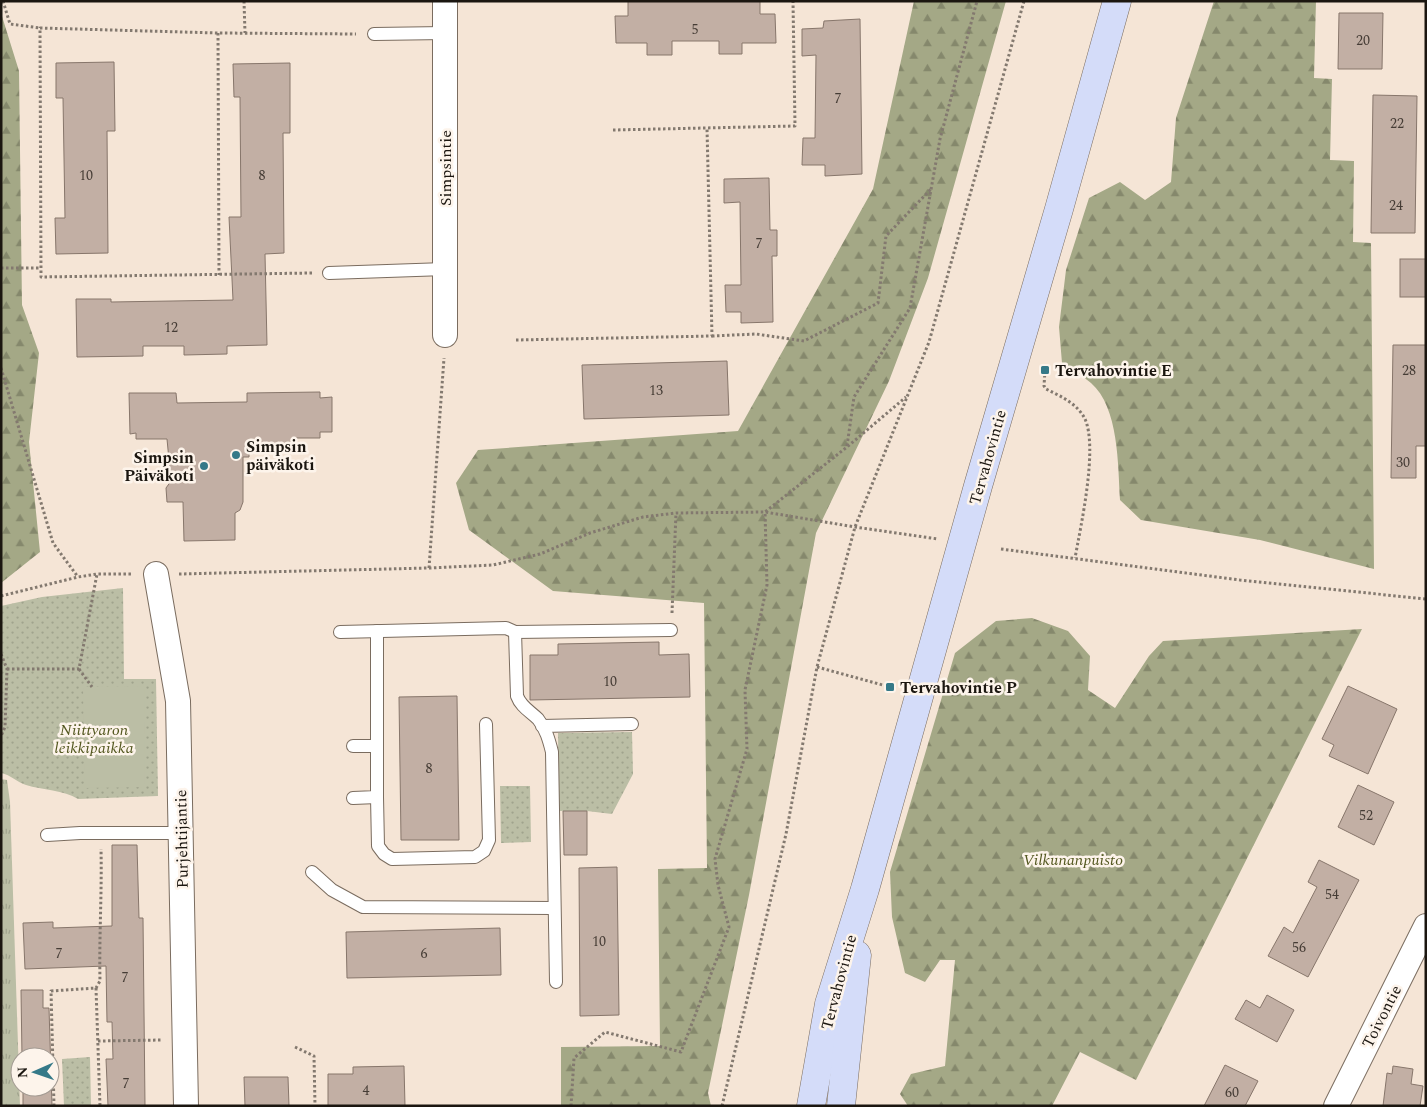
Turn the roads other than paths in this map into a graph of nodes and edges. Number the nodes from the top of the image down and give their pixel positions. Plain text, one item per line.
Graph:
1 (446, 1) edge
2 (1114, 9) edge
3 (445, 33) junction
4 (374, 34) road end
5 (445, 269) junction
6 (328, 273) road end
7 (445, 334) road end
8 (156, 574) road end
9 (671, 630) road end
10 (377, 631) junction
11 (340, 632) dead end
12 (515, 632) junction
13 (486, 724) dead end
14 (632, 724) dead end
15 (542, 726) junction
16 (353, 746) dead end
17 (377, 746) junction
18 (377, 797) junction
19 (353, 798) dead end
20 (181, 833) junction
21 (47, 836) dead end
22 (312, 872) dead end
23 (865, 889) junction
24 (554, 908) junction
25 (1426, 926) edge
26 (556, 982) dead end
27 (186, 1106) edge
28 (812, 1106) edge
29 (841, 1106) edge
30 (1336, 1106) edge

1 - 3 street, Simpsintie
2 - 23 main road, Tervahovintie
3 - 4 lane
3 - 5 street, Simpsintie
5 - 6 lane
5 - 7 street, Simpsintie
8 - 20 street, Purjehtijantie
9 - 12 lane
10 - 11 lane
10 - 12 lane
10 - 17 lane
12 - 15 lane
13 - 18 lane
14 - 15 lane
15 - 24 lane
16 - 17 lane
17 - 18 lane
18 - 19 lane
20 - 21 lane
20 - 27 street, Purjehtijantie
22 - 24 lane
23 - 28 main road, Tervahovintie
23 - 29 main road, Tervahovintie
24 - 26 lane
25 - 30 street, Toivontie

